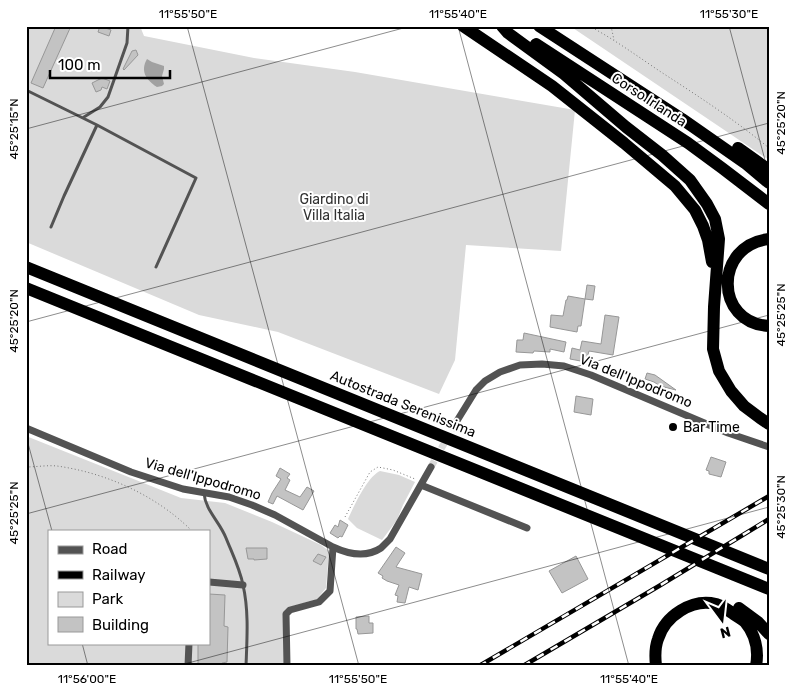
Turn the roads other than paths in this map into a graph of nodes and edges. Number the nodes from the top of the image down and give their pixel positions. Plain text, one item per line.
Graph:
1 (128, 26) edge
2 (463, 26) edge
3 (502, 26) edge
4 (509, 26) edge
5 (539, 26) edge
6 (544, 26) edge
7 (559, 39) junction
8 (26, 90) edge
9 (83, 118) junction
10 (682, 118) junction
11 (97, 124) junction
12 (769, 170) edge
13 (769, 183) edge
14 (769, 204) edge
15 (52, 227) dead end
16 (764, 240) edge
17 (26, 258) edge
18 (26, 267) edge
19 (156, 267) dead end
20 (715, 285) junction
21 (26, 288) edge
22 (129, 309) junction
23 (769, 326) edge
24 (754, 413) junction
25 (769, 416) edge
26 (455, 424) tunnel mouth
27 (769, 424) edge
28 (26, 428) edge
29 (769, 447) edge
30 (431, 467) tunnel mouth
31 (422, 484) junction
32 (204, 492) junction
33 (527, 528) dead end
34 (333, 548) junction
35 (769, 569) edge
36 (210, 582) edge
37 (243, 585) junction
38 (769, 589) edge
39 (769, 634) edge
40 (188, 644) edge
41 (188, 666) edge
42 (246, 666) edge
43 (286, 666) edge
44 (649, 666) edge
45 (656, 666) edge
46 (756, 666) edge

1 - 9 lane
2 - 20 highway
3 - 20 highway
4 - 14 highway, Corso Irlanda
5 - 7 highway, Corso Irlanda
6 - 7 highway
7 - 10 highway, Corso Irlanda
8 - 9 lane
9 - 11 lane
10 - 12 highway
10 - 13 highway, Corso Irlanda
11 - 15 lane
11 - 19 lane
16 - 23 highway
17 - 22 highway
18 - 22 highway, Autostrada Serenissima
20 - 24 highway
21 - 38 highway
22 - 35 highway, Autostrada Serenissima
24 - 25 highway
24 - 27 highway
26 - 29 street, Via dell'Ippodromo
28 - 32 street, Via dell'Ippodromo
30 - 31 street, Via dell'Ippodromo
31 - 33 street
31 - 34 street, Via dell'Ippodromo
32 - 34 street, Via dell'Ippodromo
32 - 37 lane
34 - 43 street
36 - 37 street
37 - 42 lane
39 - 44 highway
40 - 41 street
45 - 46 highway

